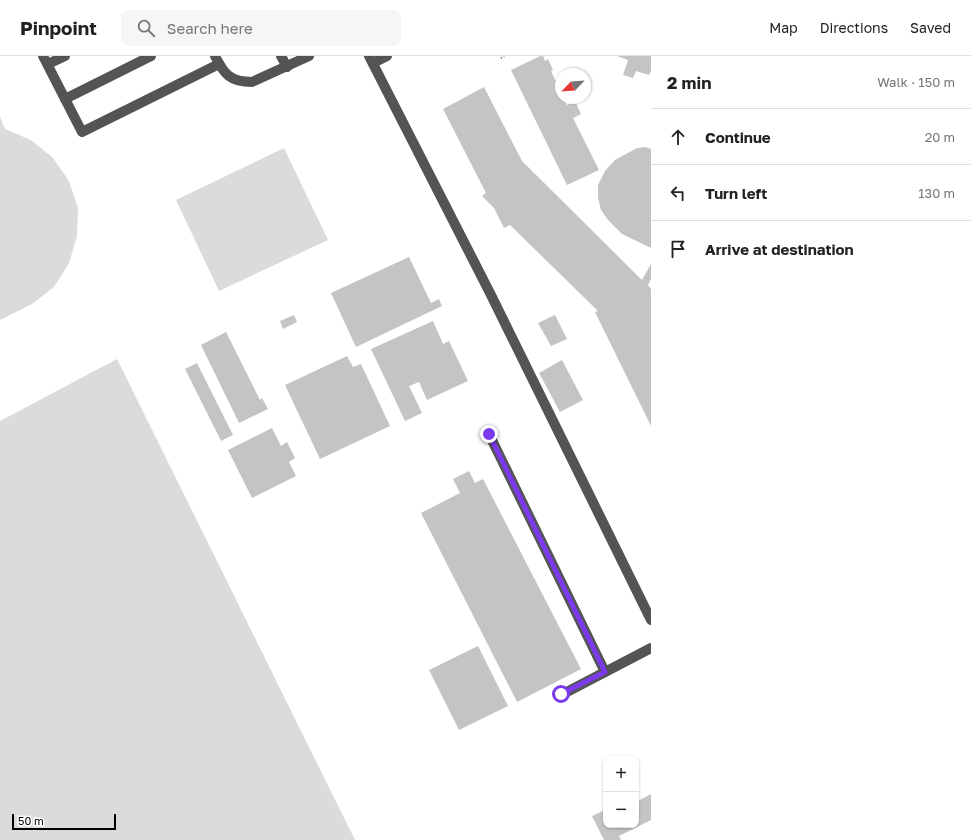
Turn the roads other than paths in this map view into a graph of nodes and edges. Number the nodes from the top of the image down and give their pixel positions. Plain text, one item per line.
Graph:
1 (65, 56) edge
2 (151, 56) edge
3 (281, 56) edge
4 (309, 56) edge
5 (387, 56) edge
6 (371, 59) edge
7 (45, 60) edge
8 (217, 60) edge
9 (287, 67) junction
10 (65, 99) junction
11 (489, 434) dead end
12 (651, 620) edge
13 (651, 648) edge
14 (605, 672) junction
15 (561, 694) dead end

1 - 7 lane
2 - 10 lane
3 - 9 lane
4 - 9 lane
5 - 6 lane
6 - 12 lane
7 - 10 lane
8 - 9 lane
8 - 10 lane
11 - 14 lane
13 - 14 lane
14 - 15 lane

